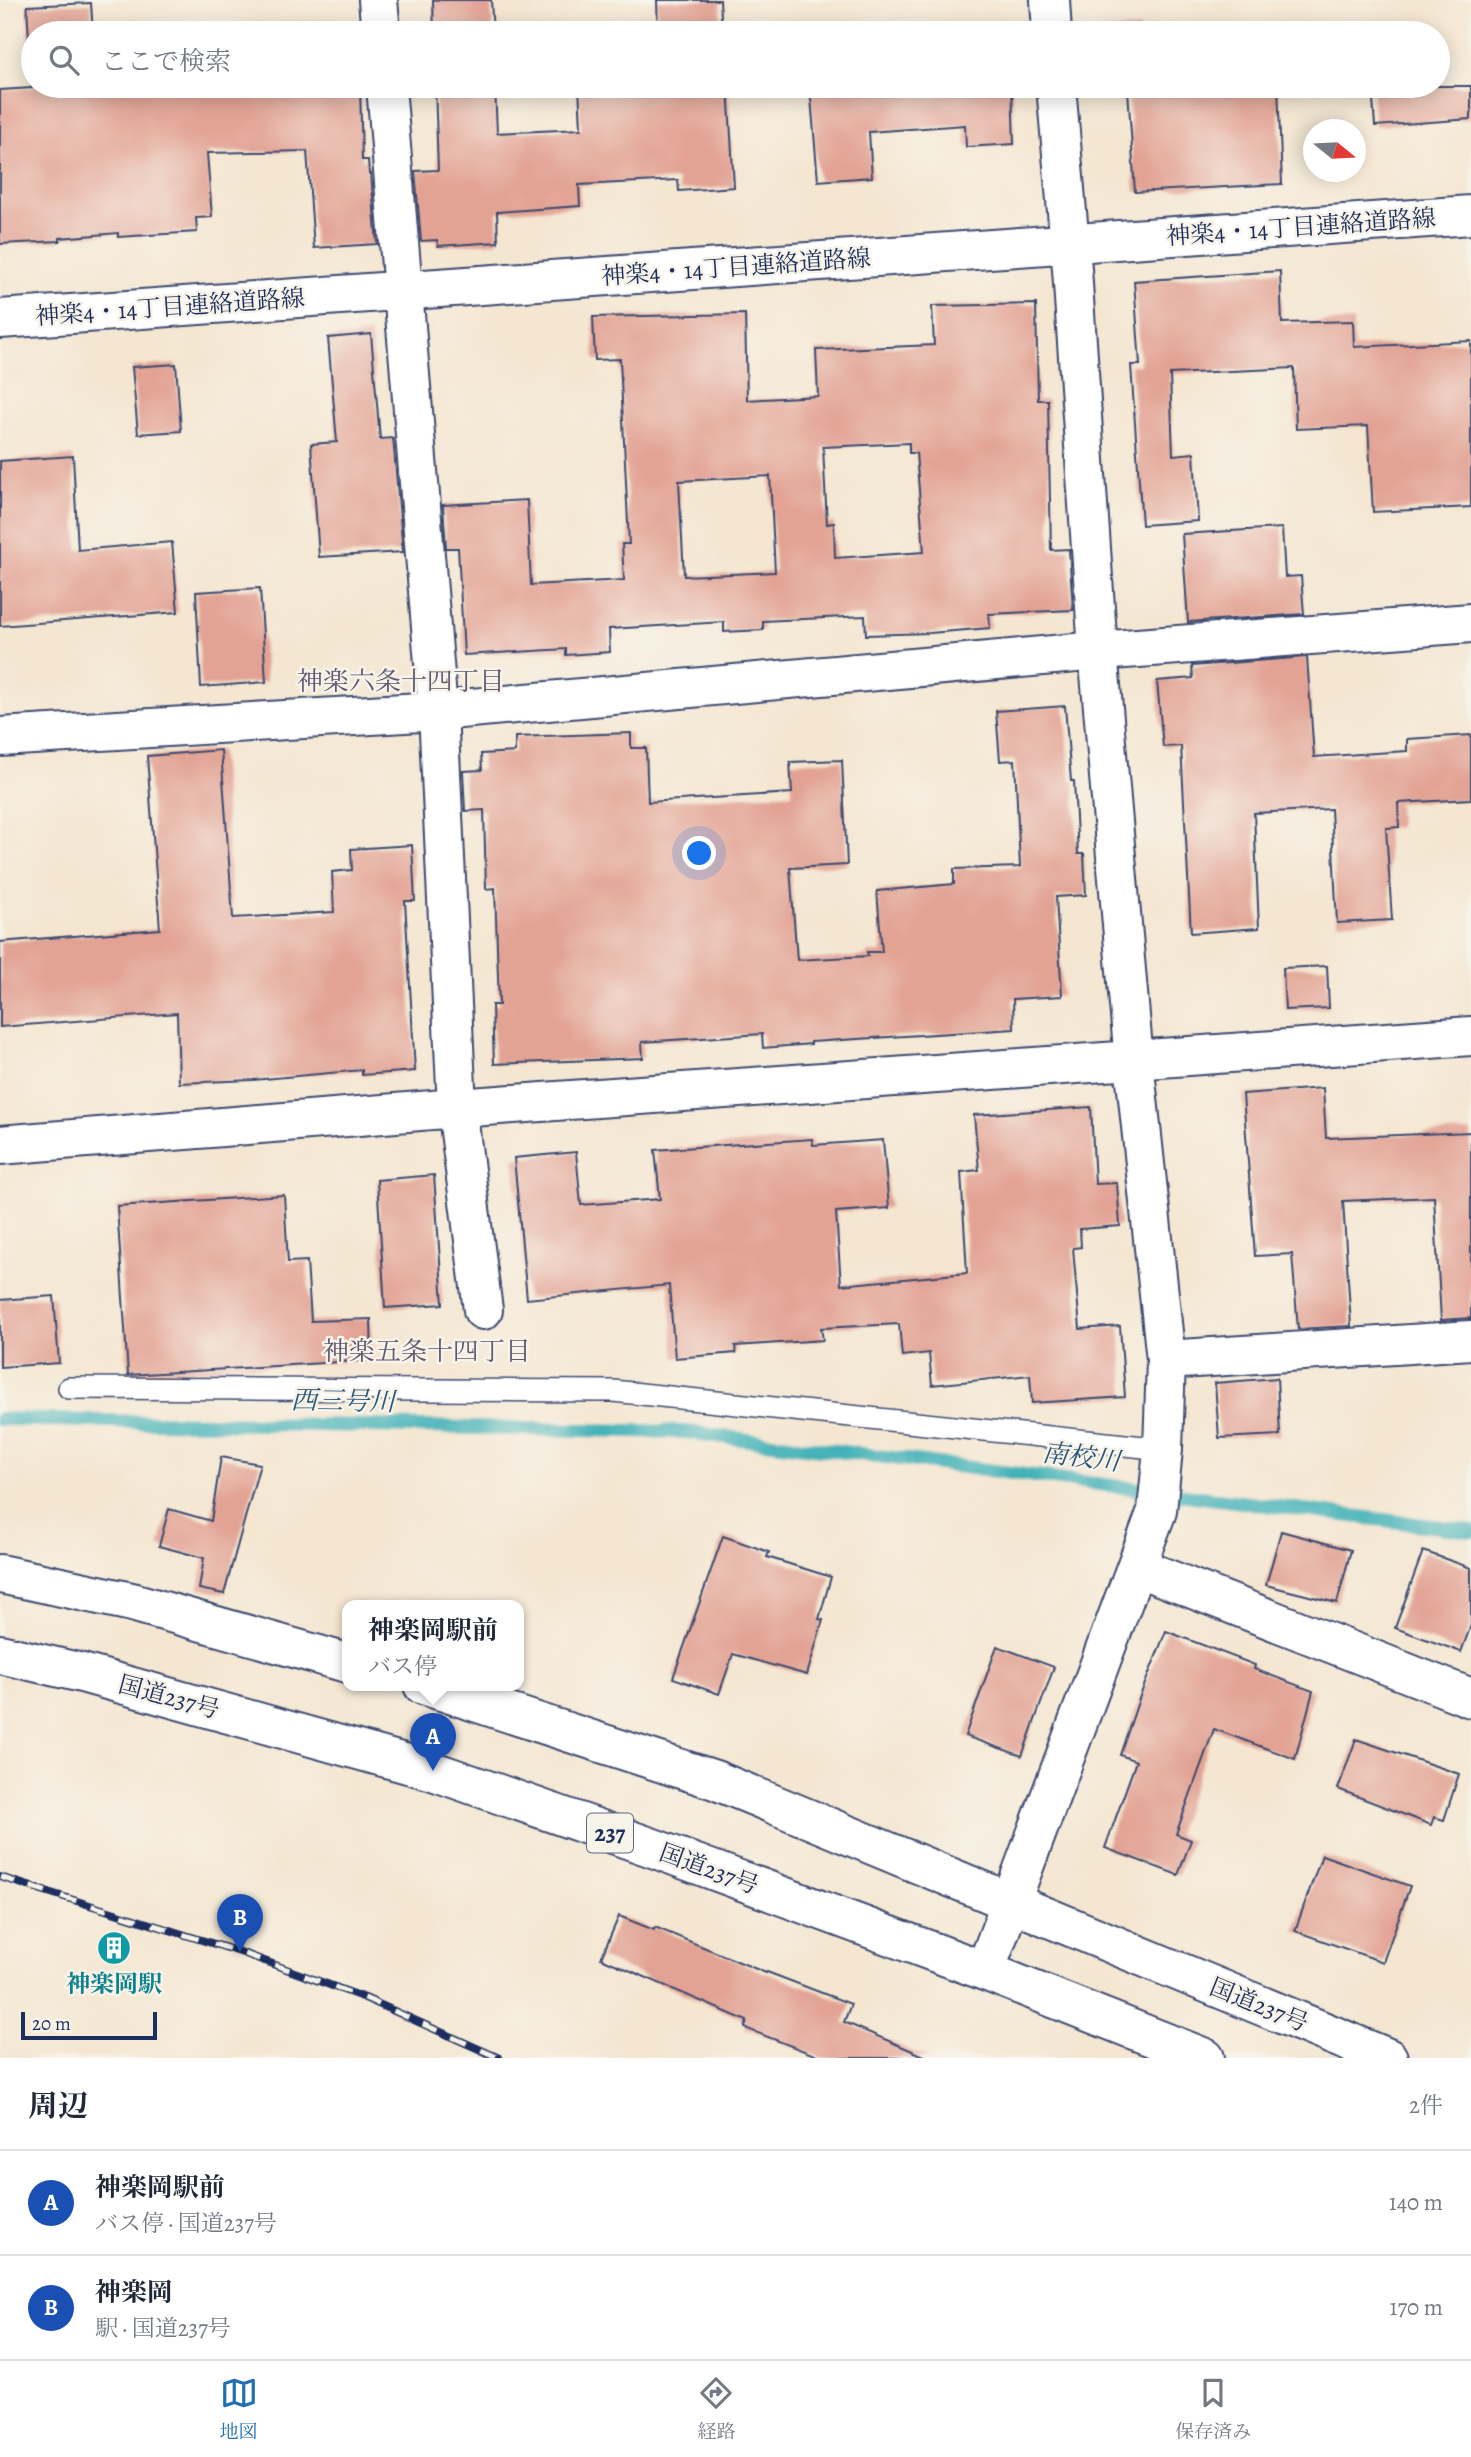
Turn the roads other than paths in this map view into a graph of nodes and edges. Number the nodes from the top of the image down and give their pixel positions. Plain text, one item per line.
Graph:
1 (378, 0) edge
2 (1050, 0) edge
3 (380, 21) edge
4 (1051, 21) edge
5 (387, 98) edge
6 (1057, 98) edge
7 (1471, 215) edge
8 (1069, 244) junction
9 (404, 290) junction
10 (0, 319) edge
11 (1471, 623) edge
12 (1098, 651) junction
13 (438, 710) junction
14 (0, 737) edge
15 (1471, 1036) edge
16 (1135, 1061) junction
17 (457, 1108) junction
18 (0, 1145) edge
19 (483, 1310) dead end
20 (1471, 1340) edge
21 (1166, 1360) junction
22 (69, 1388) dead end
23 (1162, 1457) junction
24 (1137, 1567) junction
25 (0, 1574) edge
26 (0, 1654) edge
27 (342, 1662) edge
28 (441, 1691) edge
29 (1471, 1698) edge
30 (1011, 1903) junction
31 (985, 1971) junction
32 (1205, 2058) edge
33 (1388, 2058) edge

1 - 3 main road
2 - 4 main road
5 - 9 main road
6 - 8 main road
7 - 8 main road, 神楽4・14丁目連絡道路線
8 - 9 main road, 神楽4・14丁目連絡道路線
8 - 12 main road
9 - 10 main road, 神楽4・14丁目連絡道路線
9 - 13 main road
11 - 12 main road
12 - 13 main road
12 - 16 main road
13 - 14 main road
13 - 17 main road
15 - 16 main road
16 - 17 main road
16 - 21 main road
17 - 18 main road
17 - 19 main road
20 - 21 main road
21 - 23 main road
22 - 23 lane
23 - 24 main road
24 - 29 main road
24 - 30 main road
25 - 27 main road
26 - 31 main road, 国道237号 / 237
28 - 30 main road, 国道237号
30 - 31 main road
30 - 33 main road, 国道237号
31 - 32 main road, 国道237号 / 237

